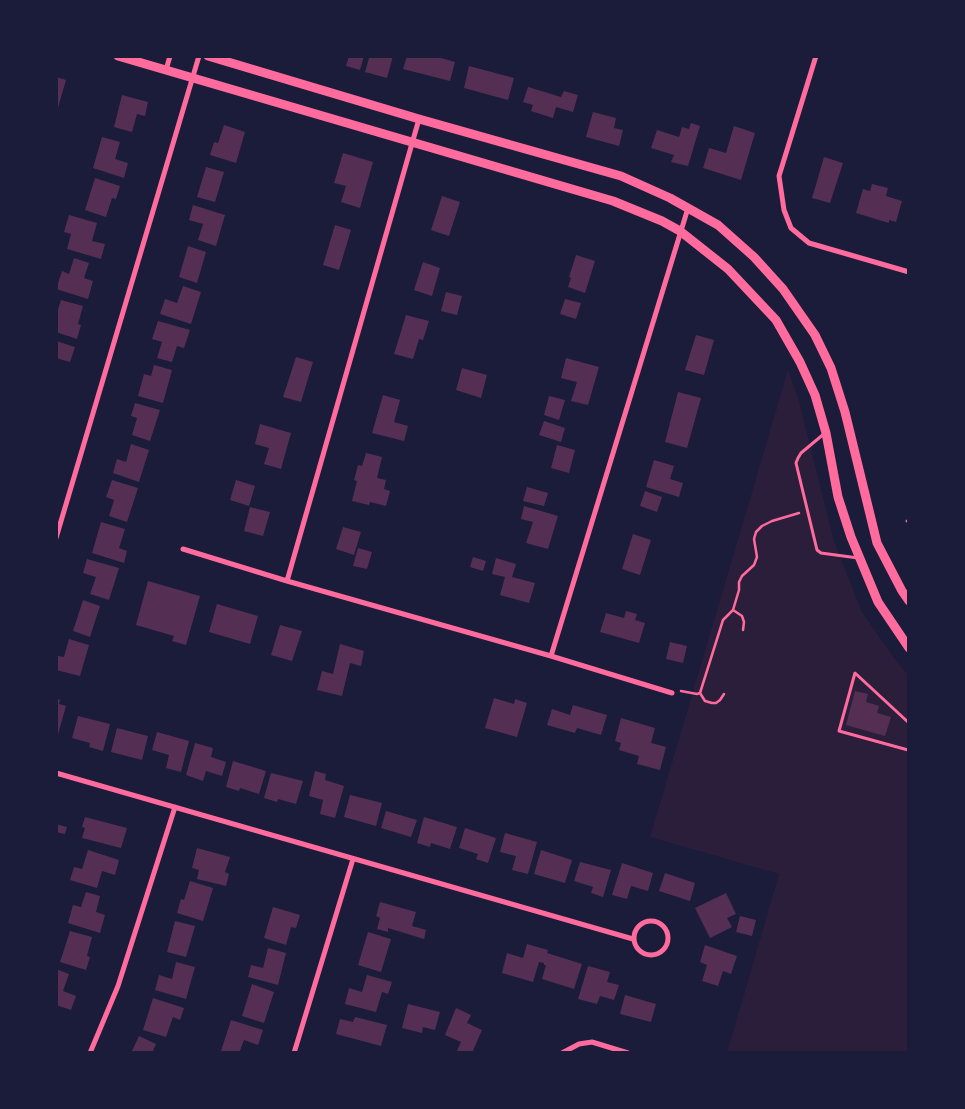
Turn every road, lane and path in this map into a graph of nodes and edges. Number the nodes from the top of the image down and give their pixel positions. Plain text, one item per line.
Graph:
1 (118, 56) edge
2 (170, 56) edge
3 (199, 56) edge
4 (208, 56) edge
5 (816, 56) edge
6 (166, 70) junction
7 (193, 78) junction
8 (419, 120) junction
9 (412, 142) junction
10 (688, 208) junction
11 (680, 231) junction
12 (909, 272) edge
13 (826, 433) junction
14 (808, 511) junction
15 (56, 538) edge
16 (183, 549) dead end
17 (860, 559) junction
18 (287, 581) junction
19 (909, 601) edge
20 (733, 610) junction
21 (743, 630) dead end
22 (909, 648) edge
23 (552, 656) junction
24 (672, 693) joint
25 (700, 693) junction
26 (724, 694) dead end
27 (909, 723) edge
28 (909, 749) edge
29 (56, 773) edge
30 (175, 807) junction
31 (353, 859) junction
32 (633, 939) junction
33 (90, 1053) edge
34 (294, 1053) edge
35 (562, 1053) edge
36 (628, 1053) edge

1 - 6 main road
2 - 6 street
3 - 7 street
4 - 8 main road
5 - 12 street
6 - 7 main road
7 - 9 main road
7 - 15 street
8 - 9 street
8 - 10 main road
9 - 11 main road
9 - 18 street
10 - 11 street
10 - 19 main road
11 - 13 main road
11 - 23 street
13 - 14 lane
13 - 17 main road
14 - 17 lane
14 - 20 path
16 - 18 street
17 - 22 main road
18 - 23 street
20 - 21 path
20 - 25 path
23 - 24 street
24 - 25 path
25 - 26 path
27 - 28 lane
29 - 30 street
30 - 31 street
30 - 33 street
31 - 32 street
31 - 34 street
32 - 32 street
35 - 36 street

